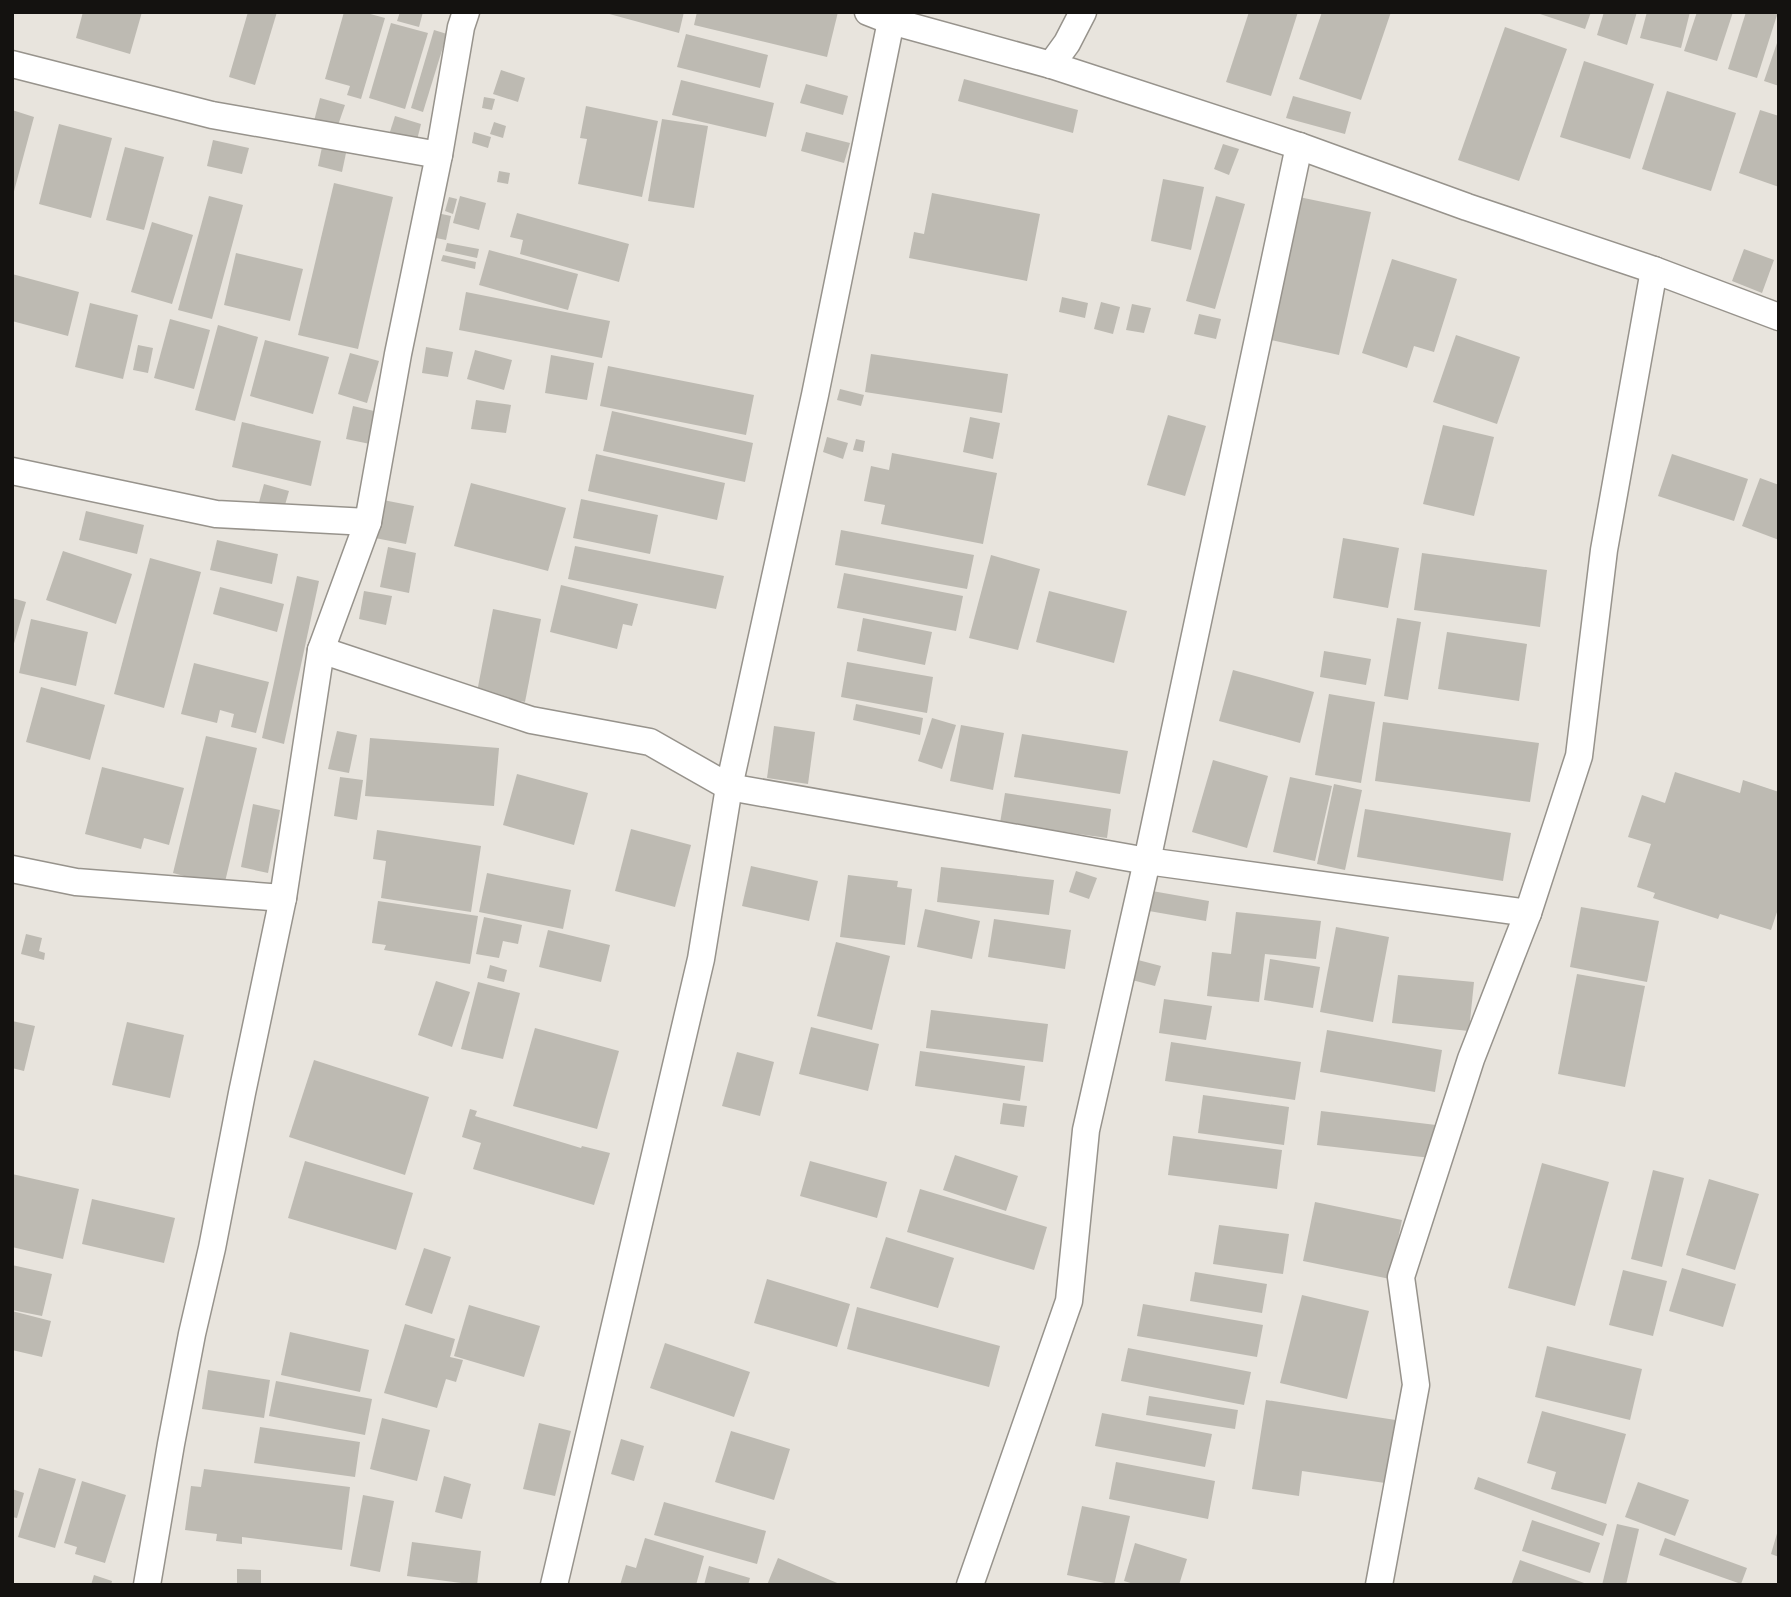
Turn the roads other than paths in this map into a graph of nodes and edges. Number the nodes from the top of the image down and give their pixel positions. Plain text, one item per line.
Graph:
1 (466, 12) edge
2 (1083, 12) edge
3 (880, 17) edge
4 (12, 64) edge
5 (1051, 65) junction
6 (1299, 146) junction
7 (439, 155) junction
8 (1654, 271) junction
9 (1779, 317) edge
10 (12, 471) edge
11 (368, 522) junction
12 (321, 650) junction
13 (729, 787) junction
14 (1147, 861) junction
15 (12, 869) edge
16 (283, 898) junction
17 (1528, 913) junction
18 (147, 1585) edge
19 (554, 1585) edge
20 (970, 1585) edge
21 (1379, 1585) edge

1 - 7 street
2 - 5 street
3 - 5 street
3 - 13 street
4 - 7 street
5 - 6 street
6 - 8 street
6 - 14 street
7 - 11 street
8 - 9 street
8 - 17 street
10 - 11 street
11 - 12 street
12 - 13 street
12 - 16 street
13 - 14 street
13 - 19 street
14 - 17 street
14 - 20 street
15 - 16 street
16 - 18 street
17 - 21 street

